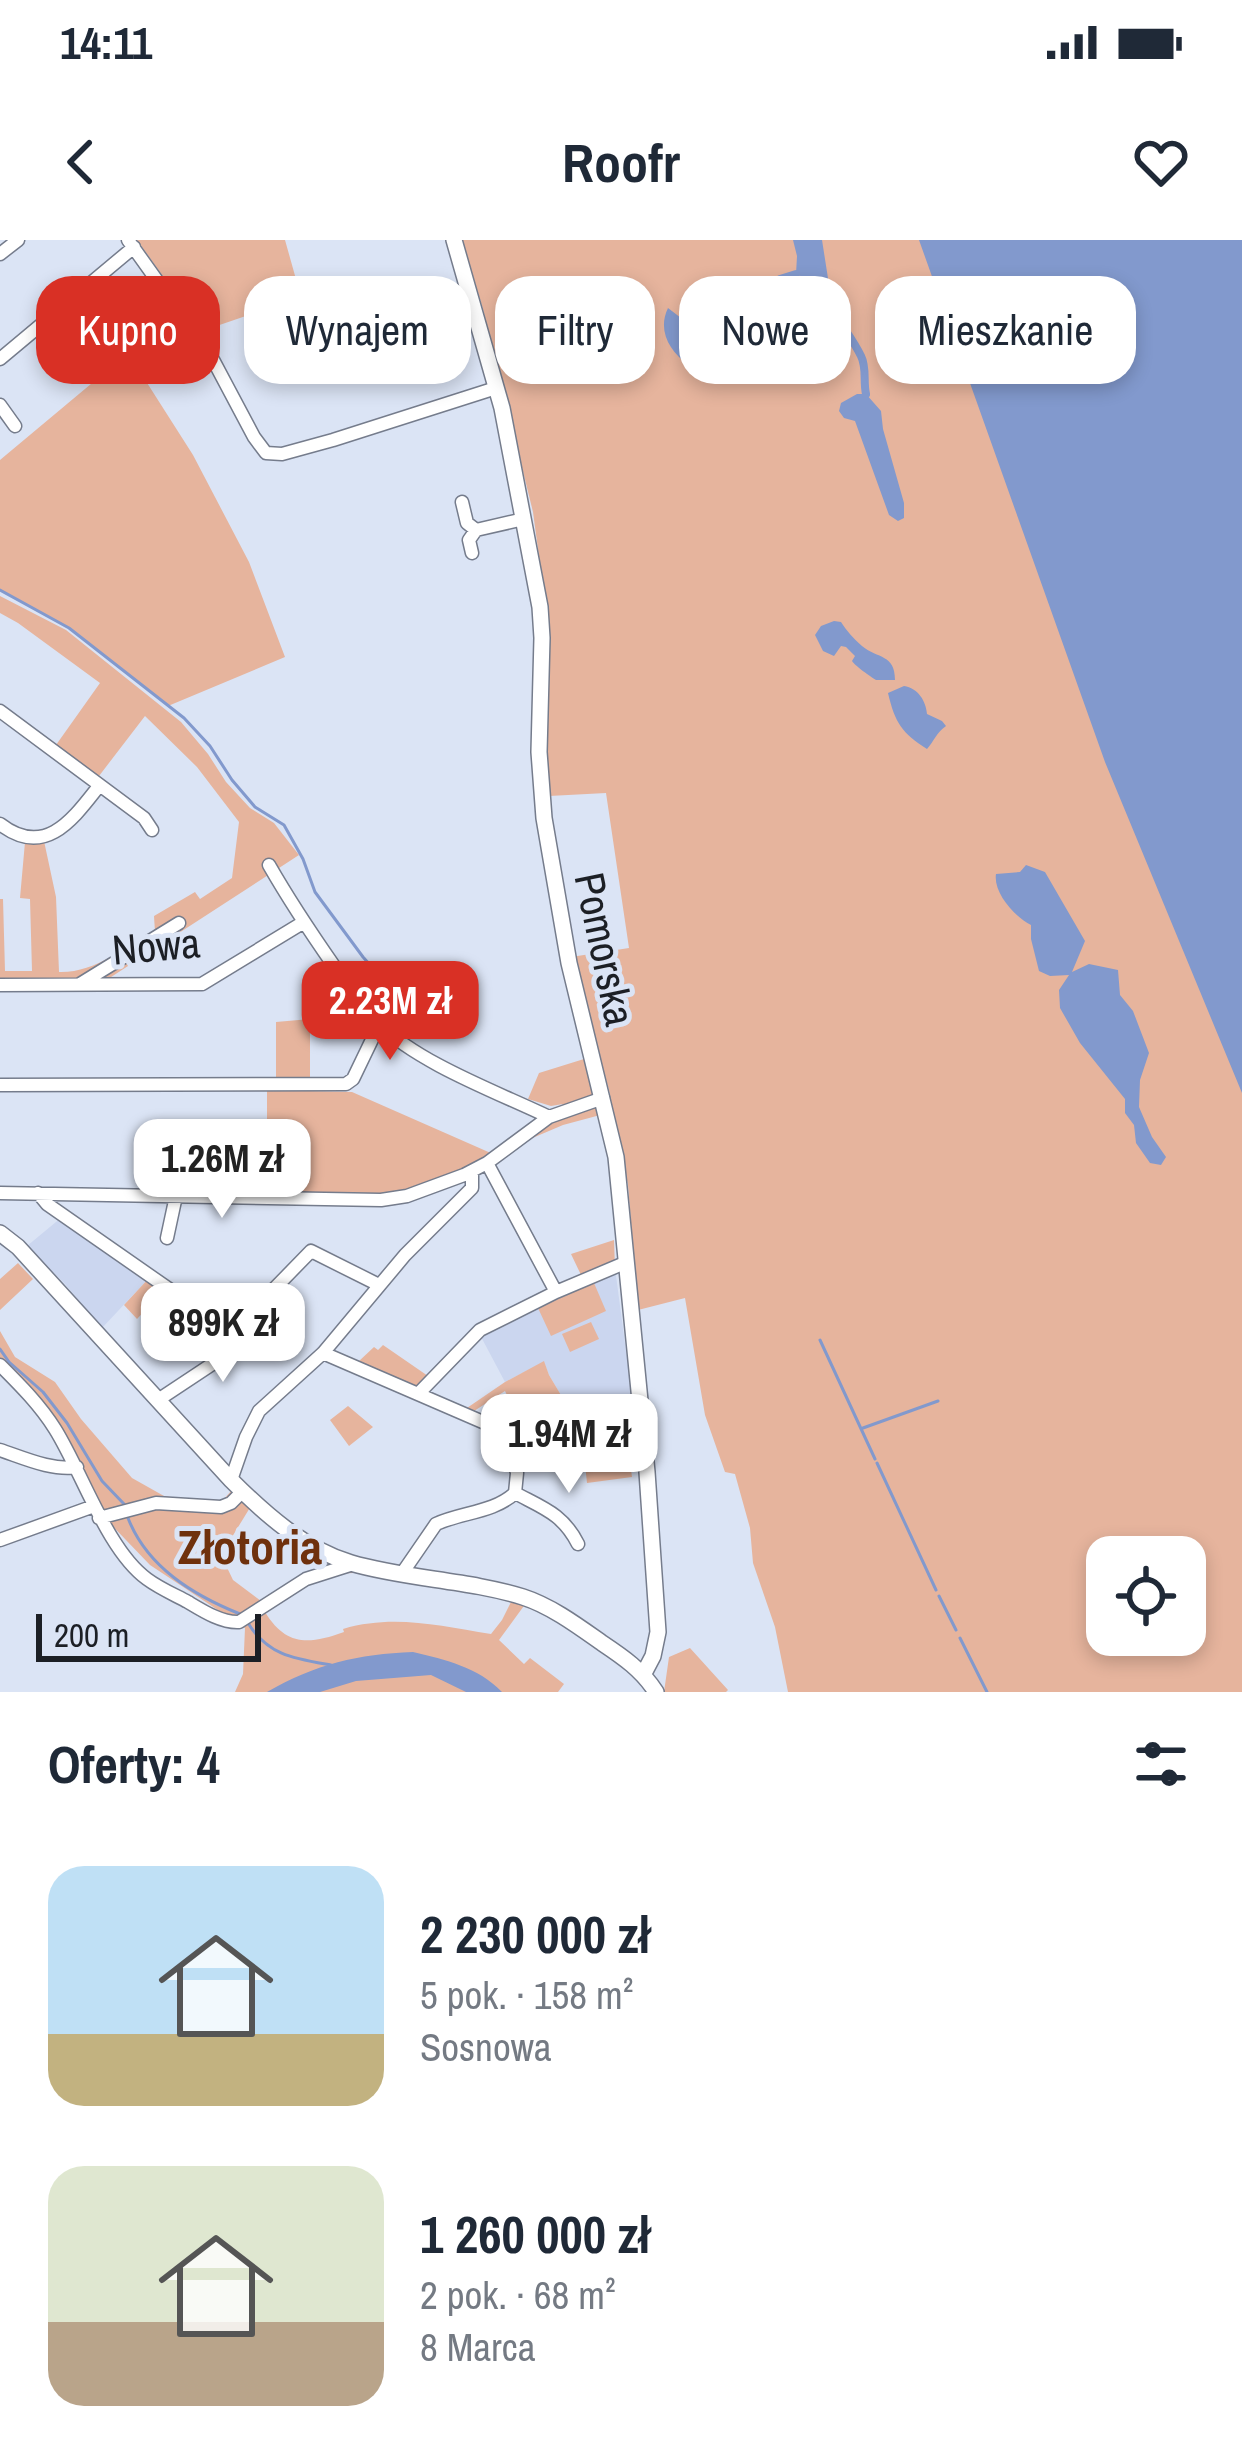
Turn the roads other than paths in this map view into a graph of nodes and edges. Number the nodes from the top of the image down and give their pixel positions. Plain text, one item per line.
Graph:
1 (18, 240) edge
2 (454, 240) edge
3 (131, 244) edge
4 (0, 254) edge
5 (0, 359) edge
6 (496, 388) junction
7 (0, 405) edge
8 (15, 426) dead end
9 (462, 502) dead end
10 (524, 519) junction
11 (476, 530) junction
12 (472, 553) dead end
13 (0, 711) edge
14 (99, 786) junction
15 (0, 824) edge
16 (152, 830) dead end
17 (269, 865) dead end
18 (304, 922) junction
19 (179, 923) dead end
20 (0, 985) edge
21 (79, 985) junction
22 (379, 1024) junction
23 (0, 1085) edge
24 (603, 1098) junction
25 (549, 1117) junction
26 (487, 1163) junction
27 (472, 1172) junction
28 (0, 1193) edge
29 (38, 1193) junction
30 (176, 1196) junction
31 (0, 1233) edge
32 (167, 1238) dead end
33 (627, 1262) junction
34 (380, 1286) junction
35 (272, 1291) dead end
36 (556, 1292) junction
37 (323, 1353) junction
38 (0, 1365) edge
39 (418, 1394) junction
40 (158, 1400) junction
41 (642, 1424) junction
42 (0, 1450) edge
43 (513, 1458) junction
44 (77, 1467) junction
45 (237, 1486) junction
46 (515, 1493) junction
47 (97, 1512) junction
48 (0, 1540) edge
49 (578, 1544) dead end
50 (352, 1564) junction
51 (404, 1572) junction
52 (643, 1675) junction
53 (656, 1692) edge

1 - 4 street
2 - 6 main road, Pomorska
3 - 5 street
3 - 6 street
6 - 10 main road, Pomorska
7 - 8 street
9 - 11 street
10 - 11 street
10 - 24 main road, Pomorska
11 - 12 street
13 - 14 street
14 - 15 street
14 - 16 street
17 - 18 street
18 - 21 street, Nowa
18 - 22 street
19 - 21 street
20 - 21 street, Nowa
22 - 23 street
22 - 25 street
24 - 25 street
24 - 33 main road, Pomorska
25 - 26 street
26 - 27 street
26 - 36 street
27 - 30 street
27 - 34 street
28 - 29 street
29 - 30 street
29 - 40 street
30 - 32 street
31 - 40 main road
33 - 36 street
33 - 41 main road, Pomorska
34 - 35 street
34 - 37 street
36 - 39 street
37 - 39 street
37 - 45 street
38 - 44 street
39 - 43 street
40 - 45 main road
41 - 43 street
41 - 52 main road, Pomorska
42 - 44 street
43 - 46 street
44 - 47 street
45 - 47 street
45 - 50 main road
46 - 49 street
46 - 51 street
47 - 48 street
47 - 50 street
50 - 51 main road
51 - 52 main road
52 - 53 main road

